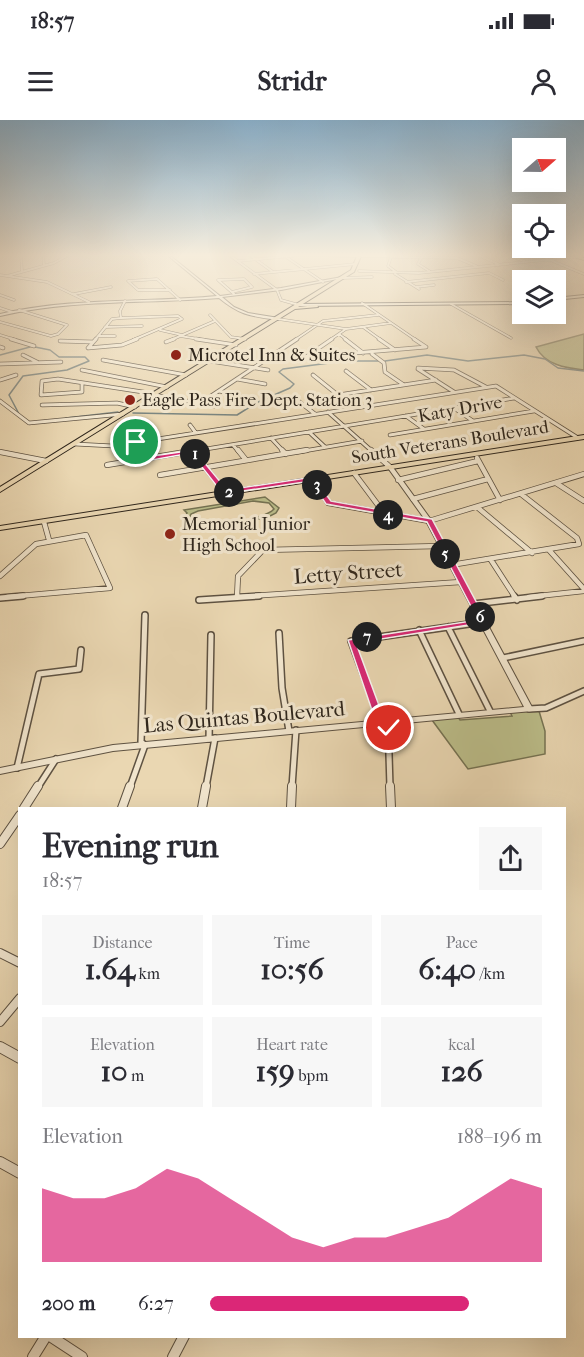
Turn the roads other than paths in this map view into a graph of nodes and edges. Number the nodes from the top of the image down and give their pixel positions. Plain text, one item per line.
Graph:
1 (12, 312) edge
2 (25, 312) edge
3 (120, 312) edge
4 (241, 312) edge
5 (290, 312) edge
6 (374, 312) edge
7 (465, 312) edge
8 (0, 315) edge
9 (210, 315) dead end
10 (378, 315) junction
11 (121, 318) junction
12 (278, 319) junction
13 (214, 321) junction
14 (0, 322) edge
15 (391, 323) junction
16 (317, 325) junction
17 (142, 326) dead end
18 (105, 327) junction
19 (363, 327) junction
20 (160, 329) junction
21 (346, 329) junction
22 (339, 334) junction
23 (0, 335) edge
24 (181, 335) junction
25 (98, 336) junction
26 (115, 336) dead end
27 (511, 338) dead end
28 (245, 339) junction
29 (60, 341) dead end
30 (93, 342) junction
31 (166, 342) dead end
32 (236, 345) junction
33 (34, 346) dead end
34 (396, 351) junction
35 (363, 353) junction
36 (372, 354) junction
37 (23, 355) dead end
38 (307, 357) junction
39 (103, 360) dead end
40 (210, 361) junction
41 (300, 361) dead end
42 (37, 362) junction
43 (61, 362) dead end
44 (0, 364) edge
45 (253, 368) junction
46 (82, 370) dead end
47 (267, 370) dead end
48 (346, 371) dead end
49 (16, 375) dead end
50 (186, 375) junction
51 (313, 375) dead end
52 (236, 379) junction
53 (0, 380) edge
54 (436, 381) junction
55 (82, 384) junction
56 (265, 384) dead end
57 (404, 385) junction
58 (167, 387) junction
59 (486, 387) junction
60 (371, 390) junction
61 (218, 391) junction
62 (454, 392) junction
63 (155, 395) junction
64 (239, 395) dead end
65 (338, 395) junction
66 (515, 398) junction
67 (297, 400) dead end
68 (0, 401) edge
69 (199, 404) junction
70 (42, 405) dead end
71 (214, 406) dead end
72 (135, 407) junction
73 (354, 408) junction
74 (454, 408) junction
75 (534, 411) junction
76 (328, 412) junction
77 (123, 414) junction
78 (315, 414) junction
79 (268, 415) dead end
80 (406, 416) junction
81 (274, 421) junction
82 (473, 421) junction
83 (190, 425) dead end
84 (345, 426) junction
85 (424, 429) junction
86 (309, 432) junction
87 (196, 433) junction
88 (390, 435) dead end
89 (581, 437) edge
90 (271, 438) junction
91 (362, 441) junction
92 (140, 442) junction
93 (75, 444) junction
94 (232, 445) junction
95 (325, 447) junction
96 (192, 451) junction
97 (0, 452) edge
98 (286, 454) junction
99 (473, 454) junction
100 (152, 458) junction
101 (246, 460) junction
102 (46, 461) junction
103 (478, 461) junction
104 (107, 465) dead end
105 (205, 467) junction
106 (390, 467) junction
107 (354, 473) junction
108 (584, 474) edge
109 (160, 475) dead end
110 (313, 479) junction
111 (488, 479) junction
112 (398, 480) junction
113 (556, 483) junction
114 (0, 490) edge
115 (225, 492) junction
116 (520, 494) junction
117 (413, 499) junction
118 (500, 500) junction
119 (584, 501) edge
120 (477, 507) junction
121 (385, 514) junction
122 (429, 521) junction
123 (44, 522) junction
124 (0, 528) edge
125 (49, 540) junction
126 (441, 546) junction
127 (549, 550) junction
128 (532, 553) junction
129 (491, 560) junction
130 (454, 565) junction
131 (0, 576) edge
132 (461, 582) junction
133 (584, 590) edge
134 (237, 597) junction
135 (0, 598) edge
136 (199, 600) dead end
137 (517, 600) junction
138 (473, 604) junction
139 (145, 615) dead end
140 (483, 622) junction
141 (448, 627) junction
142 (419, 630) junction
143 (279, 633) dead end
144 (211, 635) dead end
145 (584, 641) edge
146 (81, 650) dead end
147 (503, 658) junction
148 (584, 691) edge
149 (529, 709) junction
150 (490, 711) junction
151 (459, 714) junction
152 (384, 722) junction
153 (293, 730) junction
154 (212, 738) junction
155 (145, 745) junction
156 (56, 759) junction
157 (17, 768) junction
158 (0, 771) edge
159 (25, 807) edge
160 (122, 807) edge
161 (202, 807) edge
162 (291, 807) edge
163 (391, 807) edge
164 (18, 818) edge
165 (0, 843) edge
166 (0, 953) edge
167 (18, 962) edge
168 (18, 1000) edge
169 (0, 1023) edge
170 (0, 1047) edge
171 (18, 1057) edge
172 (0, 1162) edge
173 (18, 1172) edge
174 (47, 1338) edge
175 (51, 1338) edge
176 (183, 1338) edge
177 (33, 1357) edge
178 (82, 1357) edge
179 (173, 1357) edge

1 - 8 street
2 - 14 street
3 - 11 street
4 - 12 street
5 - 12 main road
6 - 10 street
7 - 27 street
9 - 13 street
10 - 15 street
10 - 16 street
11 - 18 street
11 - 20 street
12 - 16 street
12 - 28 main road
13 - 24 street
13 - 28 street
15 - 19 street
15 - 34 street
16 - 21 street
16 - 45 street
17 - 18 street
18 - 25 street
19 - 21 street
19 - 34 street
20 - 24 street
20 - 30 street
21 - 22 street
22 - 35 street
22 - 38 street
23 - 33 street
24 - 31 street
24 - 32 street
25 - 26 street
25 - 30 street
28 - 32 main road
29 - 30 street
32 - 40 main road
34 - 36 street
35 - 36 street
35 - 38 street
36 - 57 street
37 - 42 street
38 - 41 street
39 - 50 street
40 - 45 street
40 - 50 main road
42 - 43 street
42 - 44 street
45 - 47 street
45 - 52 street
46 - 58 street
48 - 60 street
49 - 53 street
50 - 58 main road
51 - 65 street
52 - 56 street
52 - 61 street
54 - 57 street
54 - 59 street
54 - 62 street
55 - 55 street
55 - 63 street
57 - 60 street
58 - 63 main road
59 - 62 street
59 - 66 street
60 - 65 street
61 - 64 street
61 - 69 street
62 - 73 street
63 - 69 street
63 - 72 main road
65 - 73 street
66 - 74 street
66 - 75 street
67 - 78 street
68 - 77 street
69 - 71 street
70 - 72 street
72 - 77 main road
73 - 76 street
74 - 80 street
74 - 82 street
75 - 82 street, Katy Drive
75 - 89 street
76 - 78 street
76 - 84 street
77 - 93 main road
78 - 81 street
79 - 81 street
80 - 84 street
80 - 85 street
81 - 87 street
82 - 85 street, Katy Drive
83 - 87 street
84 - 86 street
84 - 91 street
85 - 88 street, Katy Drive
86 - 90 street
86 - 95 street
87 - 92 street
89 - 99 main road, South Veterans Boulevard
90 - 94 street
90 - 98 street
91 - 95 street
91 - 106 street
92 - 93 street
92 - 100 street
93 - 102 main road
94 - 96 street
94 - 101 street
95 - 98 street
96 - 100 street
96 - 105 street
97 - 102 street
98 - 101 street
99 - 103 street
99 - 106 main road, South Veterans Boulevard
100 - 104 street
101 - 105 street
102 - 114 main road
103 - 111 street
103 - 112 street
105 - 109 street
105 - 115 street
106 - 107 main road, South Veterans Boulevard
106 - 112 street
107 - 110 main road, South Veterans Boulevard
107 - 121 street
108 - 113 street
110 - 115 main road, South Veterans Boulevard
110 - 121 street
111 - 117 street
111 - 118 street
112 - 117 street
113 - 116 street
113 - 119 street
115 - 123 main road, South Veterans Boulevard
116 - 118 street
116 - 127 street
117 - 122 street
118 - 120 street
120 - 122 street
120 - 128 street
121 - 122 street
122 - 126 street
123 - 124 main road, South Veterans Boulevard
123 - 125 street
125 - 131 street
125 - 135 street
126 - 130 street
126 - 134 street
127 - 128 street
127 - 133 street
128 - 129 street
129 - 130 street
129 - 137 street
130 - 132 street
132 - 134 street, Letty Street
132 - 138 street
133 - 137 street
134 - 136 street, Letty Street
137 - 138 street
138 - 140 street
139 - 155 street
140 - 141 street
140 - 147 street
141 - 142 street
141 - 150 street
142 - 151 street
142 - 152 street
143 - 153 street
144 - 154 street
145 - 147 street
146 - 157 street
147 - 149 street
148 - 149 street
149 - 150 street, Las Quintas Boulevard
150 - 151 street, Las Quintas Boulevard
151 - 152 street, Las Quintas Boulevard
152 - 153 street, Las Quintas Boulevard
152 - 163 street
153 - 154 street, Las Quintas Boulevard
153 - 162 street
154 - 155 street, Las Quintas Boulevard
154 - 161 street
155 - 156 street, Las Quintas Boulevard
155 - 160 street
156 - 157 street, Las Quintas Boulevard
156 - 159 street
157 - 158 street, Las Quintas Boulevard
164 - 165 street
166 - 167 street
168 - 169 street
170 - 171 street
172 - 173 street
174 - 177 street
175 - 178 street
176 - 179 street

